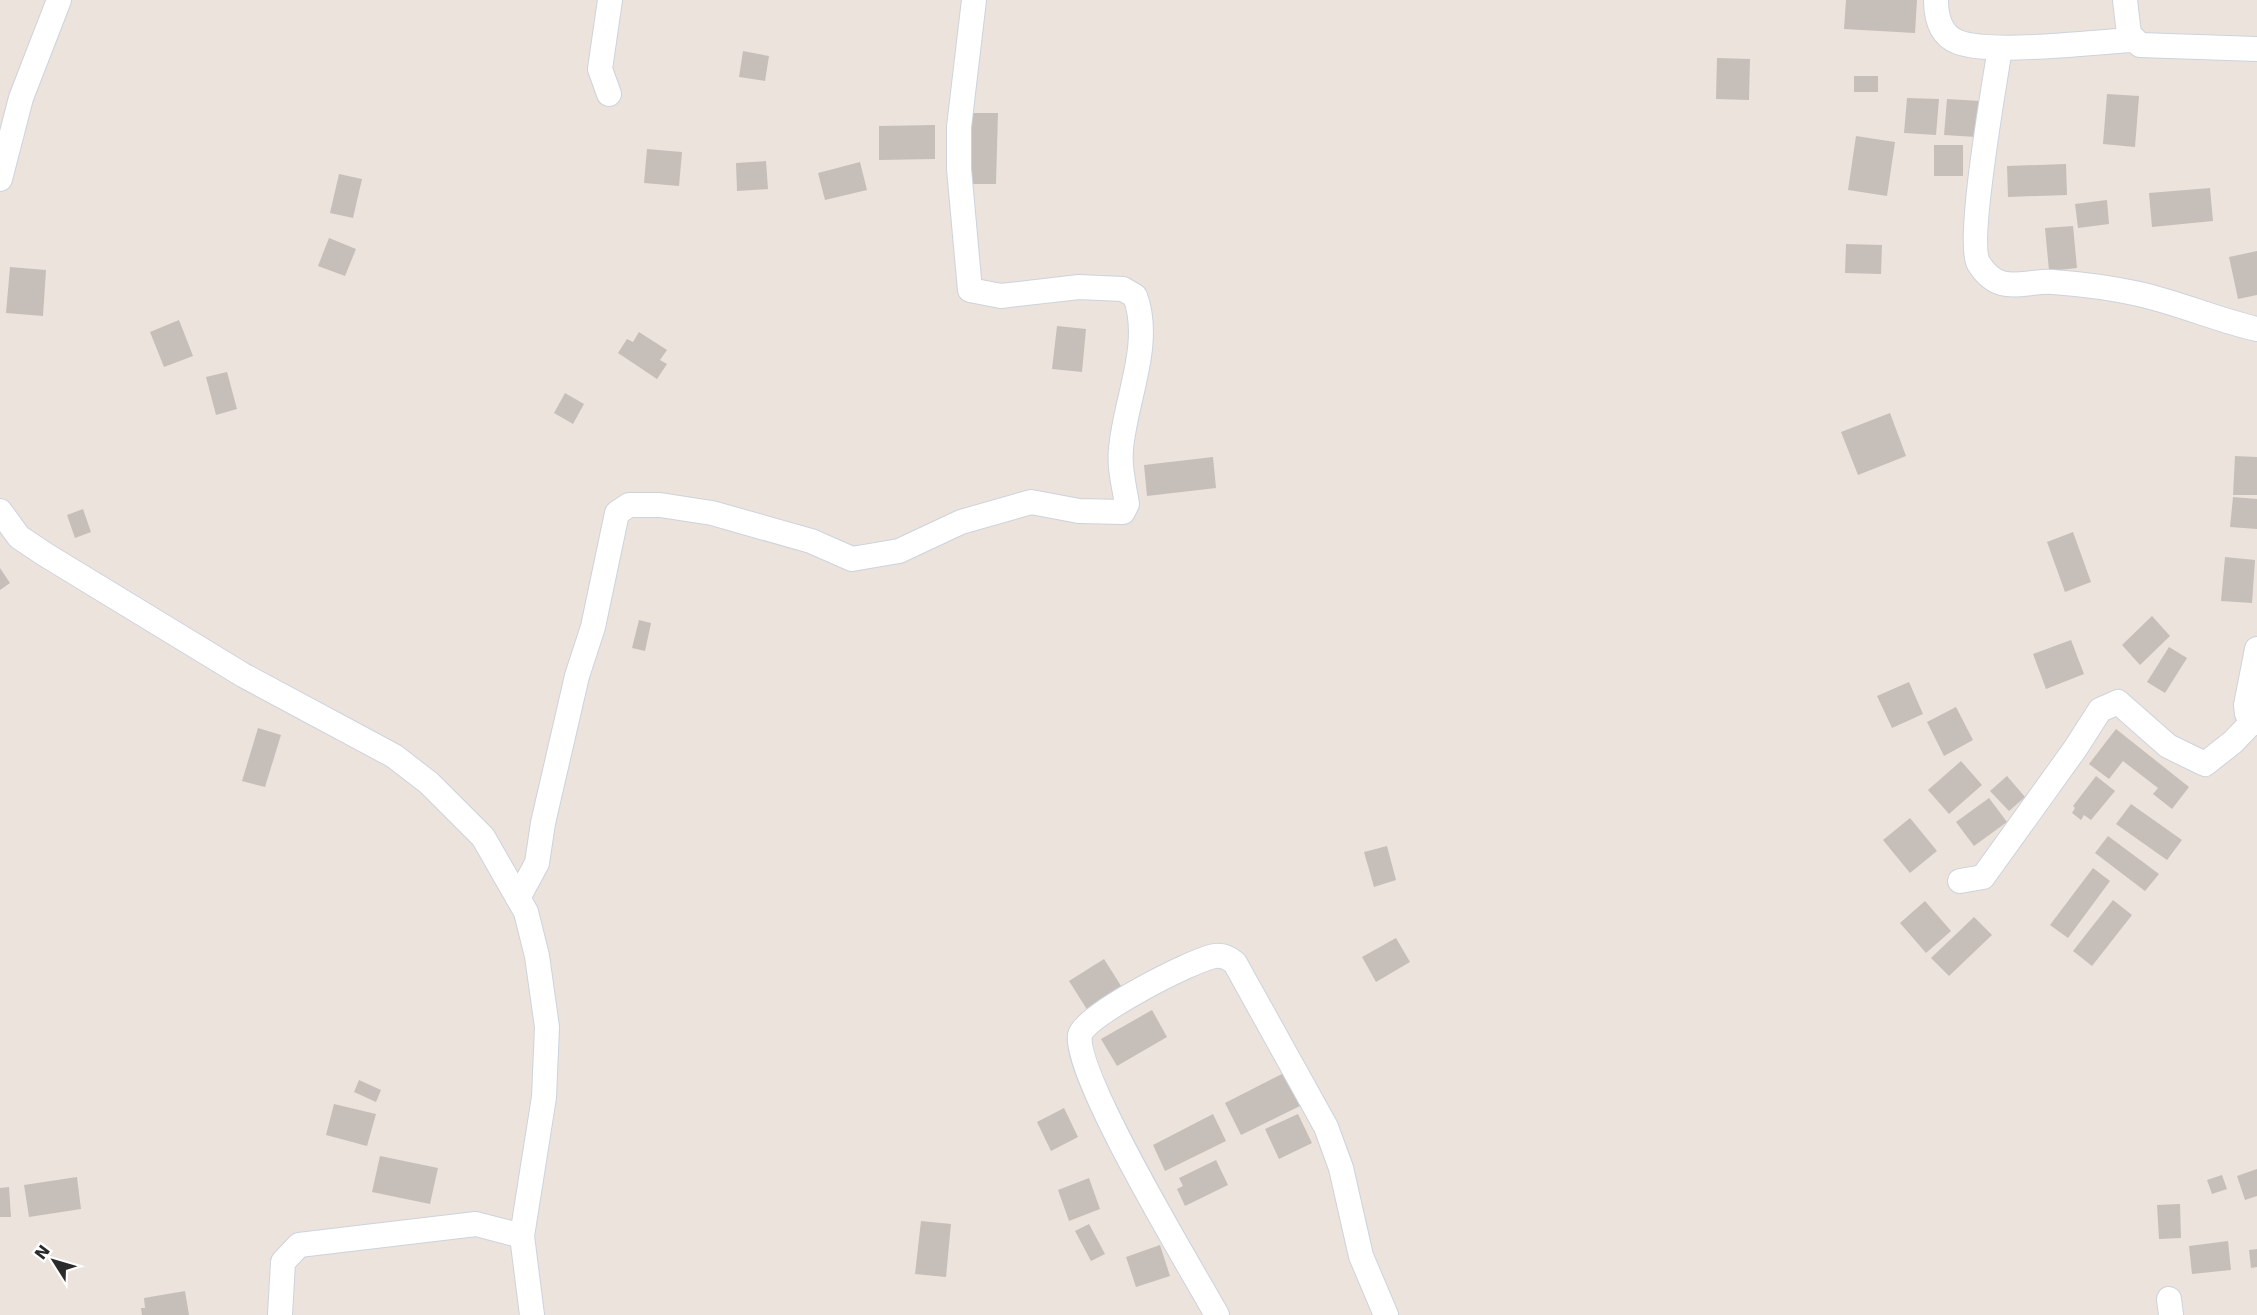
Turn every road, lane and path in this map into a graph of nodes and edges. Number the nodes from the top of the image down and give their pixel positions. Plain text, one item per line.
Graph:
1 (60, 0) edge
2 (610, 0) edge
3 (974, 0) edge
4 (1936, 0) edge
5 (2125, 0) edge
6 (2133, 40) junction
7 (2000, 48) junction
8 (2257, 49) edge
9 (609, 94) dead end
10 (0, 179) edge
11 (2257, 329) edge
12 (0, 511) edge
13 (2257, 650) edge
14 (2255, 722) edge
15 (1960, 881) dead end
16 (518, 898) junction
17 (522, 1236) junction
18 (280, 1315) edge
19 (532, 1315) edge
20 (1217, 1315) edge
21 (1386, 1315) edge

1 - 10 street
2 - 9 street
3 - 16 street
4 - 7 street
5 - 6 street
6 - 7 street
6 - 8 street
7 - 11 street
12 - 16 street
13 - 14 street
14 - 15 street
16 - 17 street
17 - 18 street
17 - 19 street
20 - 21 street

